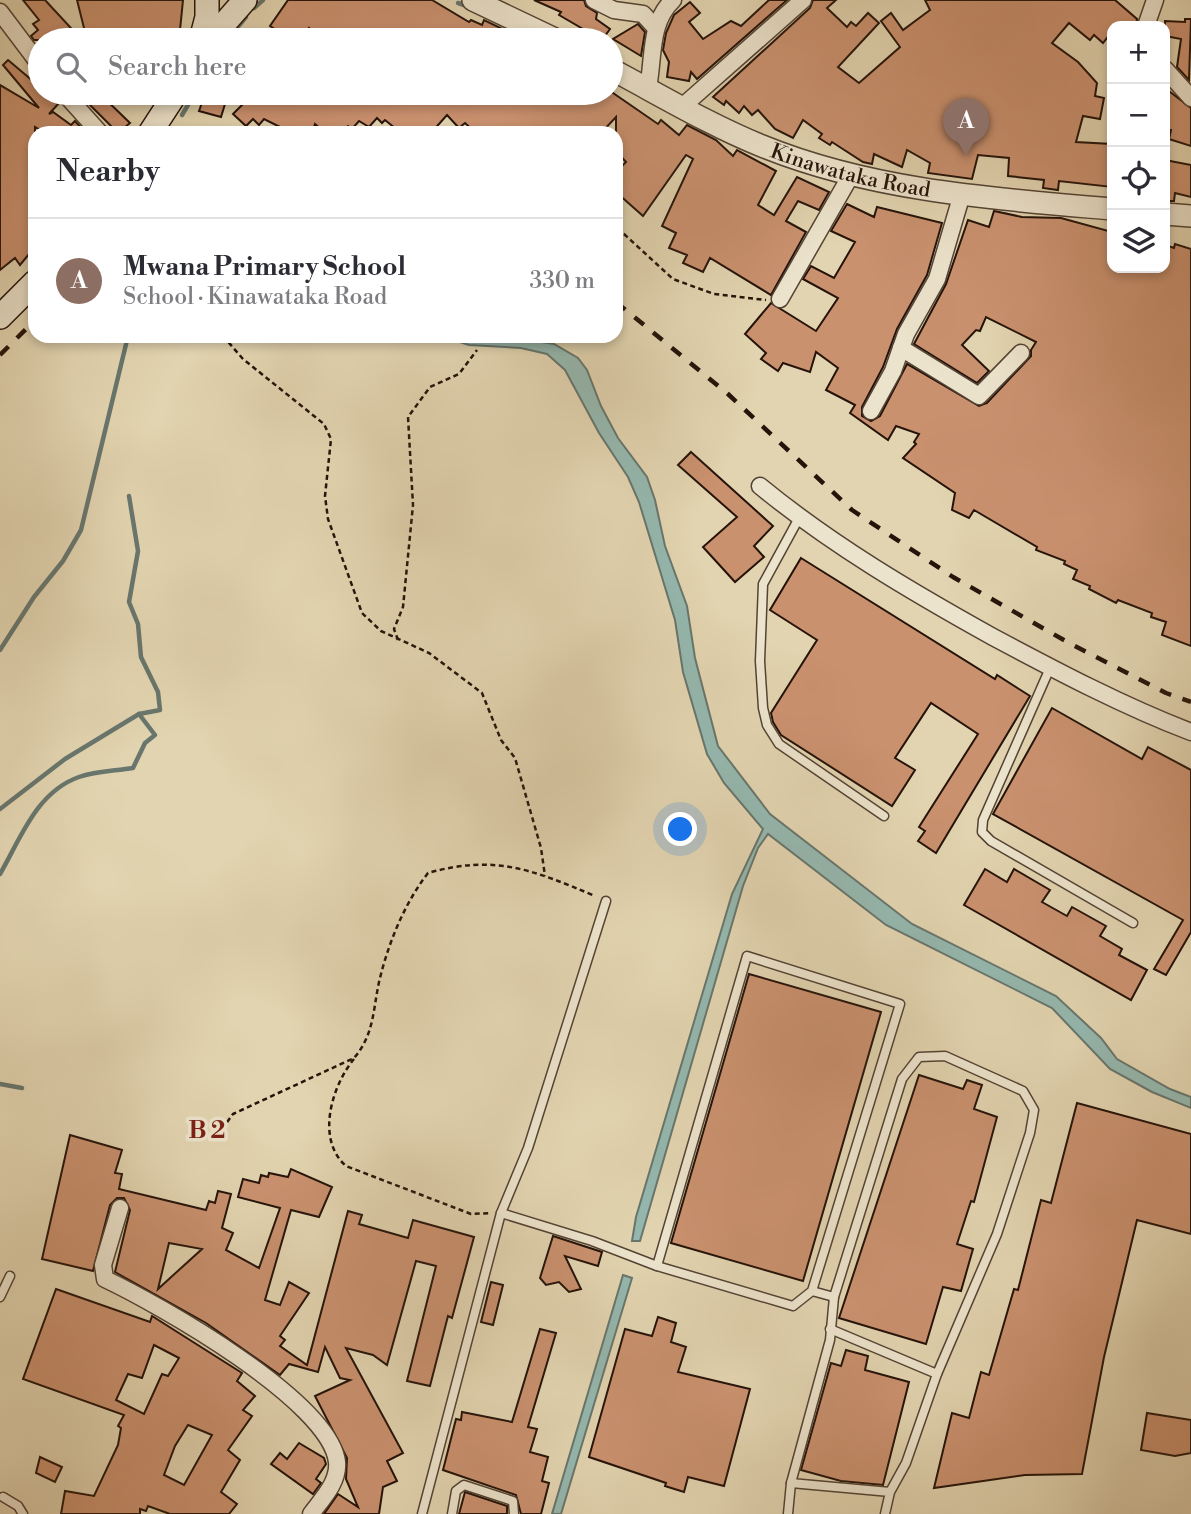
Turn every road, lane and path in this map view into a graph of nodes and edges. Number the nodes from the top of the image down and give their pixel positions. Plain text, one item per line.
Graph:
1 (207, 0) edge
2 (245, 0) edge
3 (473, 0) edge
4 (594, 0) edge
5 (803, 0) edge
6 (1155, 0) edge
7 (665, 4) edge
8 (0, 12) edge
9 (1148, 21) edge
10 (656, 27) junction
11 (204, 28) edge
12 (220, 28) edge
13 (532, 28) edge
14 (28, 49) edge
15 (623, 75) edge
16 (1170, 75) edge
17 (648, 88) junction
18 (1191, 98) edge
19 (75, 105) edge
20 (168, 105) edge
21 (683, 106) junction
22 (94, 126) edge
23 (155, 126) edge
24 (851, 175) junction
25 (962, 194) junction
26 (1107, 208) edge
27 (1170, 214) edge
28 (1191, 216) edge
29 (623, 234) edge
30 (28, 289) edge
31 (780, 299) joint
32 (0, 317) edge
33 (229, 343) edge
34 (901, 348) junction
35 (477, 350) dead end
36 (1021, 353) dead end
37 (871, 411) dead end
38 (760, 486) dead end
39 (799, 518) junction
40 (398, 640) junction
41 (1050, 668) junction
42 (1191, 732) edge
43 (884, 816) dead end
44 (545, 876) junction
45 (606, 901) joint
46 (1133, 923) dead end
47 (355, 1058) junction
48 (222, 1129) dead end
49 (120, 1208) dead end
50 (501, 1213) junction
51 (657, 1266) junction
52 (10, 1276) dead end
53 (812, 1291) junction
54 (0, 1297) edge
55 (834, 1297) junction
56 (830, 1329) junction
57 (937, 1374) junction
58 (791, 1483) junction
59 (890, 1492) junction
60 (4, 1497) dead end
61 (23, 1514) edge
62 (311, 1514) edge
63 (422, 1514) edge
64 (452, 1514) edge
65 (514, 1514) edge
66 (788, 1514) edge
67 (885, 1514) edge

1 - 11 main road
2 - 12 main road
3 - 13 street
4 - 10 street
5 - 21 street
6 - 9 street
7 - 10 street
8 - 14 street
10 - 17 street
15 - 17 street, Kinawataka Road
16 - 18 street
17 - 21 street, Kinawataka Road
19 - 22 street
20 - 23 main road
21 - 24 street, Kinawataka Road
24 - 25 street, Kinawataka Road
24 - 31 street
25 - 26 street, Kinawataka Road
25 - 34 street
27 - 28 street
29 - 31 path
30 - 32 main road
33 - 40 path
34 - 36 street
34 - 37 street
35 - 40 path
38 - 39 street
39 - 41 street
39 - 43 lane
40 - 44 path
41 - 42 street
41 - 46 lane
44 - 45 path
44 - 47 path
45 - 50 lane
47 - 48 path
47 - 50 path
49 - 62 street
50 - 51 lane
50 - 63 lane
51 - 53 lane
51 - 53 lane
52 - 54 lane
53 - 55 lane
55 - 56 lane
55 - 57 lane
56 - 57 lane
56 - 58 lane
57 - 59 lane
58 - 59 lane
58 - 66 lane
59 - 67 lane
60 - 61 lane
64 - 65 lane

